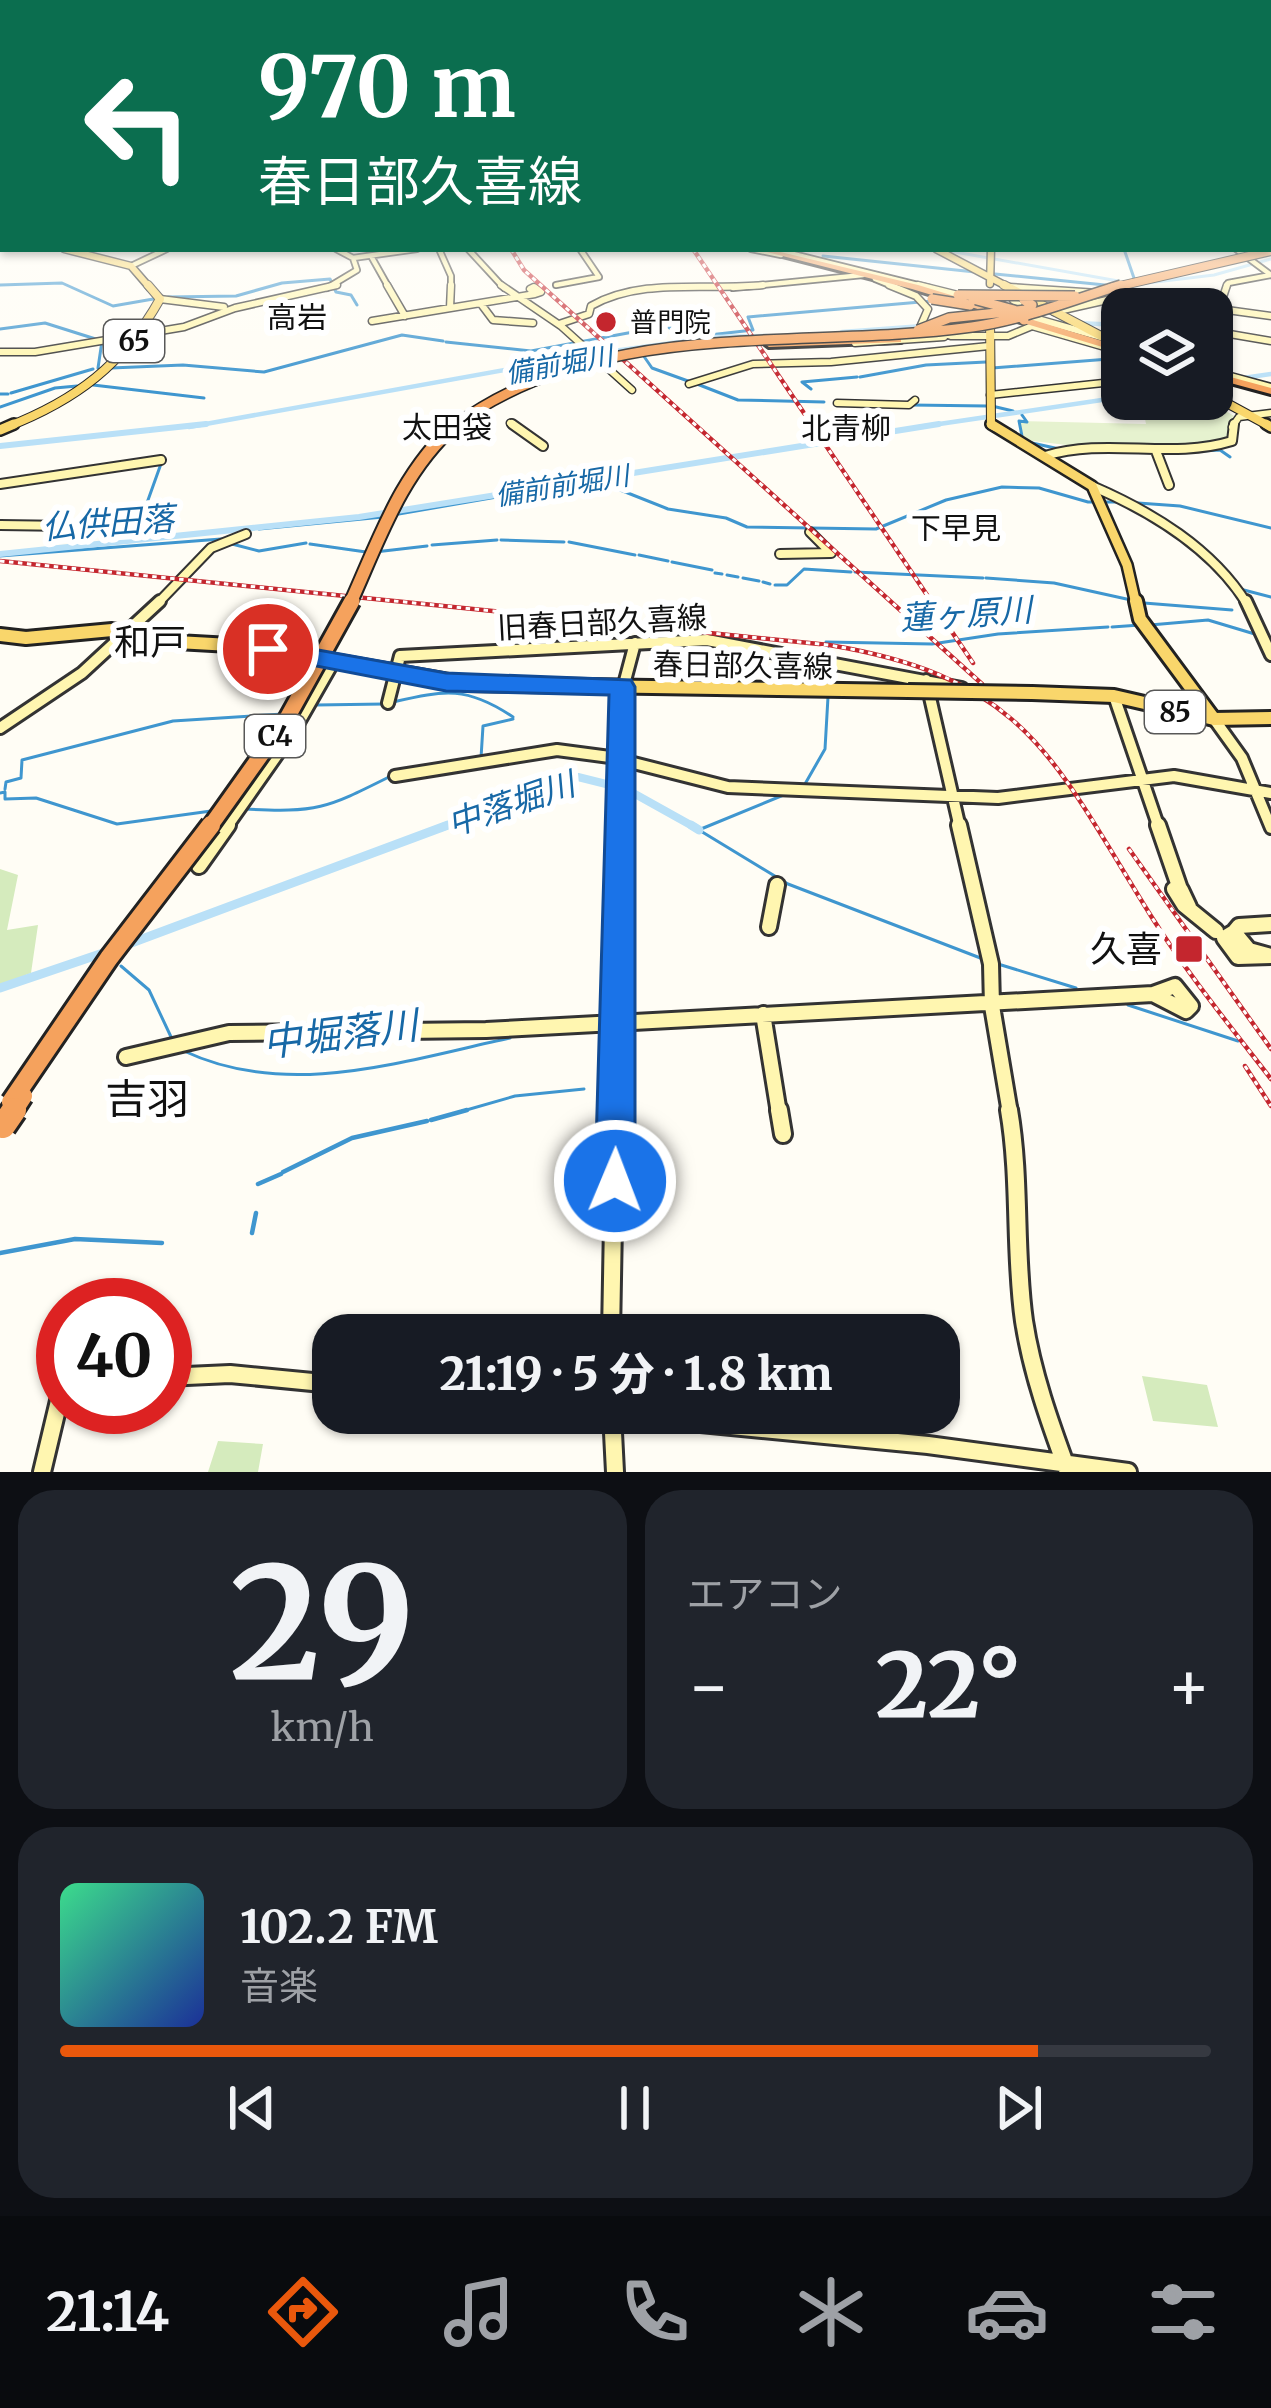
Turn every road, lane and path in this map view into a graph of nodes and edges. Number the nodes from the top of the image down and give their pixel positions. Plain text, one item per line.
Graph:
1 (76, 252) edge
2 (160, 252) edge
3 (342, 252) edge
4 (397, 252) edge
5 (440, 252) edge
6 (471, 252) edge
7 (582, 252) edge
8 (775, 252) edge
9 (776, 252) edge
10 (777, 252) edge
11 (944, 252) edge
12 (944, 252) edge
13 (1239, 252) edge
14 (1271, 253) edge
15 (991, 255) edge
16 (370, 256) junction
17 (353, 258) junction
18 (1250, 263) junction
19 (130, 266) junction
20 (841, 266) junction
21 (614, 274) dead end
22 (863, 275) junction
23 (1271, 275) edge
24 (1157, 276) junction
25 (599, 277) junction
26 (992, 278) junction
27 (556, 285) dead end
28 (1010, 287) junction
29 (1226, 288) edge
30 (1095, 291) junction
31 (535, 294) dead end
32 (958, 295) junction
33 (990, 295) junction
34 (1101, 296) edge
35 (516, 298) junction
36 (929, 298) junction
37 (1019, 298) junction
38 (1049, 298) junction
39 (160, 299) junction
40 (1101, 300) edge
41 (481, 304) junction
42 (239, 307) junction
43 (954, 307) junction
44 (450, 308) junction
45 (1233, 309) edge
46 (992, 310) junction
47 (1055, 312) junction
48 (405, 316) junction
49 (1271, 316) edge
50 (372, 321) dead end
51 (533, 323) dead end
52 (1039, 323) junction
53 (559, 324) junction
54 (1077, 325) junction
55 (925, 326) junction
56 (1233, 335) edge
57 (138, 336) junction
58 (946, 336) junction
59 (1101, 339) edge
60 (851, 340) junction
61 (1101, 340) edge
62 (989, 341) junction
63 (1271, 341) edge
64 (762, 343) junction
65 (1101, 343) edge
66 (0, 352) edge
67 (647, 353) dead end
68 (1233, 380) edge
69 (690, 383) dead end
70 (1101, 383) edge
71 (632, 390) dead end
72 (1271, 390) edge
73 (990, 395) junction
74 (914, 400) dead end
75 (837, 404) dead end
76 (1233, 406) edge
77 (1271, 413) edge
78 (1250, 415) junction
79 (510, 423) dead end
80 (1271, 426) edge
81 (0, 430) edge
82 (543, 446) dead end
83 (1156, 451) junction
84 (1046, 457) junction
85 (161, 460) dead end
86 (0, 484) edge
87 (1169, 485) dead end
88 (1092, 487) junction
89 (140, 516) dead end
90 (0, 525) edge
91 (810, 532) dead end
92 (246, 534) dead end
93 (780, 554) dead end
94 (1255, 632) junction
95 (130, 634) junction
96 (0, 635) edge
97 (1271, 637) edge
98 (635, 643) junction
99 (1271, 655) edge
100 (334, 661) junction
101 (395, 672) junction
102 (926, 680) junction
103 (622, 687) junction
104 (962, 688) dead end
105 (1114, 696) junction
106 (388, 703) dead end
107 (1271, 718) edge
108 (1214, 719) junction
109 (0, 728) edge
110 (621, 759) junction
111 (395, 776) dead end
112 (1145, 779) junction
113 (1257, 790) junction
114 (1271, 793) edge
115 (952, 796) junction
116 (1271, 829) edge
117 (200, 866) dead end
118 (777, 885) dead end
119 (1271, 925) edge
120 (769, 927) dead end
121 (1225, 933) junction
122 (1271, 956) edge
123 (1154, 994) dead end
124 (991, 1000) junction
125 (763, 1014) junction
126 (618, 1022) junction
127 (126, 1057) dead end
128 (0, 1119) edge
129 (0, 1131) edge
130 (784, 1134) dead end
131 (611, 1314) edge
132 (192, 1376) edge
133 (312, 1382) edge
134 (51, 1434) edge
135 (610, 1434) edge
136 (780, 1434) edge
137 (1066, 1467) edge
138 (42, 1472) edge
139 (615, 1472) edge
140 (1128, 1472) edge

1 - 19 main road
2 - 19 street
3 - 17 street
4 - 16 street
5 - 44 street
6 - 35 street
7 - 25 street
8 - 22 street
9 - 33 street
10 - 20 highway
11 - 26 main road
12 - 26 main road
13 - 18 street
14 - 18 street
14 - 24 highway, C4, bridge
15 - 26 main road
16 - 17 street
16 - 48 street
17 - 42 street
18 - 23 street
19 - 39 main road, 65
20 - 32 highway
20 - 36 highway
20 - 52 highway
21 - 25 street
22 - 53 street
22 - 55 street
23 - 29 street
24 - 30 highway, bridge
24 - 38 highway, bridge
24 - 60 highway, C4, bridge
24 - 64 highway, C4, bridge
25 - 27 street
26 - 28 main road
26 - 33 main road
26 - 47 main road
28 - 34 street
28 - 47 main road
30 - 32 highway, bridge
30 - 43 highway, bridge
31 - 35 street
32 - 60 highway, bridge
33 - 46 main road
35 - 41 street
35 - 53 street
36 - 38 highway, bridge
36 - 55 highway, bridge
37 - 38 highway, bridge
37 - 46 highway
37 - 52 street
37 - 55 highway, bridge
39 - 42 street
39 - 57 main road, 65
40 - 47 street
41 - 44 street
41 - 51 street
42 - 57 street
43 - 46 highway
43 - 60 highway, bridge
44 - 48 street
45 - 49 street
46 - 52 highway
46 - 52 highway
46 - 62 main road
47 - 54 main road
48 - 50 street
52 - 54 highway
52 - 61 highway
53 - 71 street
54 - 59 highway
55 - 58 street
55 - 60 highway, bridge
56 - 63 street
57 - 66 street
57 - 81 main road, 65
58 - 62 street
58 - 67 street
60 - 64 highway, bridge
60 - 128 highway, C4, bridge
62 - 65 street
62 - 69 street
62 - 73 main road
64 - 129 highway, C4, bridge
68 - 72 highway
70 - 73 street
73 - 84 main road
74 - 75 street
76 - 78 main road
77 - 78 street
78 - 80 main road
78 - 83 street
79 - 82 street
83 - 84 street
83 - 87 street
84 - 88 main road
85 - 86 street
88 - 94 street
88 - 108 main road
89 - 90 street
91 - 93 street
92 - 95 street
94 - 97 street
94 - 99 street
95 - 96 main road, 春日部久喜線 / 85
95 - 100 main road, 春日部久喜線 / 85
95 - 109 street
98 - 101 street, 旧春日部久喜線
98 - 102 street, 旧春日部久喜線
98 - 103 street
100 - 101 main road, 春日部久喜線 / 85
100 - 117 street
101 - 103 main road, 春日部久喜線 / 85
101 - 106 street
102 - 104 street, 旧春日部久喜線
102 - 115 street
103 - 105 main road, 春日部久喜線 / 85, bridge
103 - 110 street
105 - 108 main road, 春日部久喜線 / 85
105 - 112 street
107 - 108 main road, 春日部久喜線 / 85
108 - 113 street
110 - 111 street
110 - 115 street
110 - 126 street
112 - 113 street
112 - 115 street
112 - 121 street
113 - 114 street
113 - 116 street
115 - 124 street
118 - 120 street
119 - 121 street
121 - 122 street
123 - 124 street
124 - 125 street
124 - 137 street
125 - 126 street
125 - 130 street
126 - 127 street
126 - 131 street
132 - 133 street
134 - 138 street
135 - 139 street
136 - 137 street
137 - 140 street

